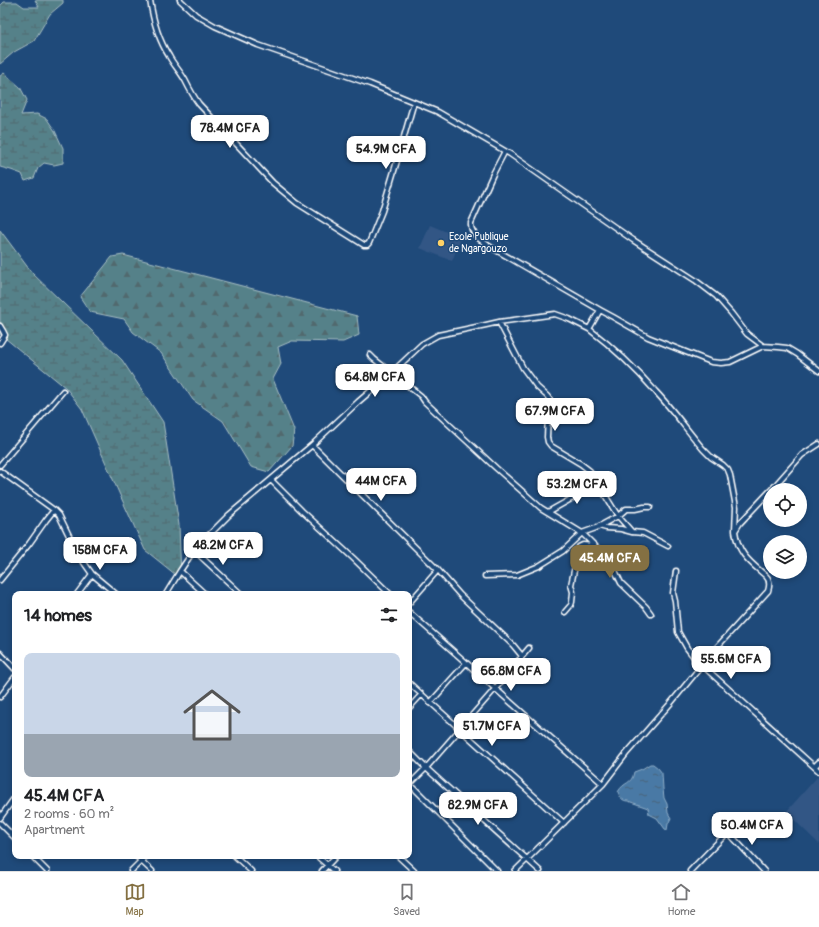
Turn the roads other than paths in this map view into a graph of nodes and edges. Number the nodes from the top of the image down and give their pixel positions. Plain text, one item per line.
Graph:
1 (150, 0) edge
2 (180, 0) edge
3 (414, 102) junction
4 (505, 151) junction
5 (600, 310) junction
6 (499, 322) junction
7 (0, 326) edge
8 (589, 329) junction
9 (0, 343) edge
10 (763, 346) junction
11 (370, 355) dead end
12 (819, 371) edge
13 (391, 373) junction
14 (63, 391) dead end
15 (819, 444) edge
16 (312, 445) junction
17 (0, 465) edge
18 (0, 471) edge
19 (272, 480) junction
20 (597, 483) junction
21 (777, 483) edge
22 (763, 498) edge
23 (650, 507) dead end
24 (54, 510) junction
25 (548, 512) junction
26 (618, 516) junction
27 (599, 526) junction
28 (735, 531) junction
29 (632, 532) junction
30 (582, 533) junction
31 (595, 546) junction
32 (668, 546) dead end
33 (194, 550) junction
34 (438, 570) junction
35 (676, 570) dead end
36 (180, 571) junction
37 (92, 574) junction
38 (485, 576) dead end
39 (0, 580) edge
40 (79, 591) edge
41 (112, 591) edge
42 (168, 591) edge
43 (202, 591) edge
44 (238, 591) edge
45 (387, 591) edge
46 (412, 600) edge
47 (565, 612) dead end
48 (651, 614) dead end
49 (412, 615) edge
50 (529, 648) dead end
51 (0, 653) edge
52 (522, 656) junction
53 (466, 663) junction
54 (702, 665) junction
55 (12, 666) edge
56 (12, 681) edge
57 (412, 686) edge
58 (495, 688) junction
59 (421, 694) junction
60 (0, 697) edge
61 (430, 703) junction
62 (412, 704) edge
63 (460, 729) junction
64 (412, 754) edge
65 (819, 762) edge
66 (815, 766) junction
67 (426, 768) junction
68 (819, 771) edge
69 (412, 783) edge
70 (603, 784) junction
71 (412, 787) edge
72 (12, 801) edge
73 (0, 818) edge
74 (564, 823) junction
75 (0, 824) edge
76 (12, 835) edge
77 (35, 859) edge
78 (238, 859) edge
79 (320, 859) edge
80 (333, 859) edge
81 (401, 859) edge
82 (527, 860) junction
83 (141, 861) joint
84 (327, 865) junction
85 (48, 871) edge
86 (131, 871) edge
87 (152, 871) edge
88 (251, 871) edge
89 (322, 871) edge
90 (334, 871) edge
91 (414, 871) edge
92 (497, 871) edge
93 (515, 871) edge
94 (540, 871) edge
95 (690, 871) edge
96 (764, 871) edge

1 - 3 street
2 - 3 street
3 - 4 street
4 - 5 street
4 - 10 street
5 - 8 street
5 - 10 street
6 - 8 street
6 - 13 street
6 - 20 street
7 - 9 street
8 - 28 street
10 - 12 street
11 - 13 street
13 - 16 street
13 - 25 street
14 - 17 street
15 - 21 street
16 - 19 street
16 - 34 street
18 - 24 street
19 - 33 street
19 - 45 street
20 - 25 street
20 - 26 street
22 - 28 street
23 - 26 street
24 - 37 street
24 - 39 street
25 - 30 street
26 - 27 street
26 - 29 street
27 - 29 street
27 - 30 street
28 - 54 street
29 - 32 street
30 - 31 street
30 - 38 street
31 - 47 street
31 - 48 street
33 - 36 street
33 - 44 street
34 - 46 street
34 - 52 street
35 - 54 street
36 - 42 street
36 - 43 street
37 - 40 street
37 - 41 street
49 - 53 street
50 - 52 street
51 - 55 street
52 - 58 street
53 - 58 street
53 - 61 street
54 - 66 street
54 - 70 street
56 - 60 street
57 - 59 street
58 - 63 street
58 - 70 street
59 - 61 street
59 - 62 street
61 - 63 street
63 - 67 street
63 - 74 street
64 - 67 street
65 - 66 street
66 - 68 street
67 - 69 street
67 - 82 street
70 - 74 street
71 - 92 street
72 - 73 street
74 - 82 street
75 - 76 street
77 - 85 street
78 - 88 street
79 - 84 street
80 - 84 street
81 - 91 street
82 - 93 street
82 - 94 street
83 - 86 street
83 - 87 street
84 - 89 street
84 - 90 street
95 - 96 street

